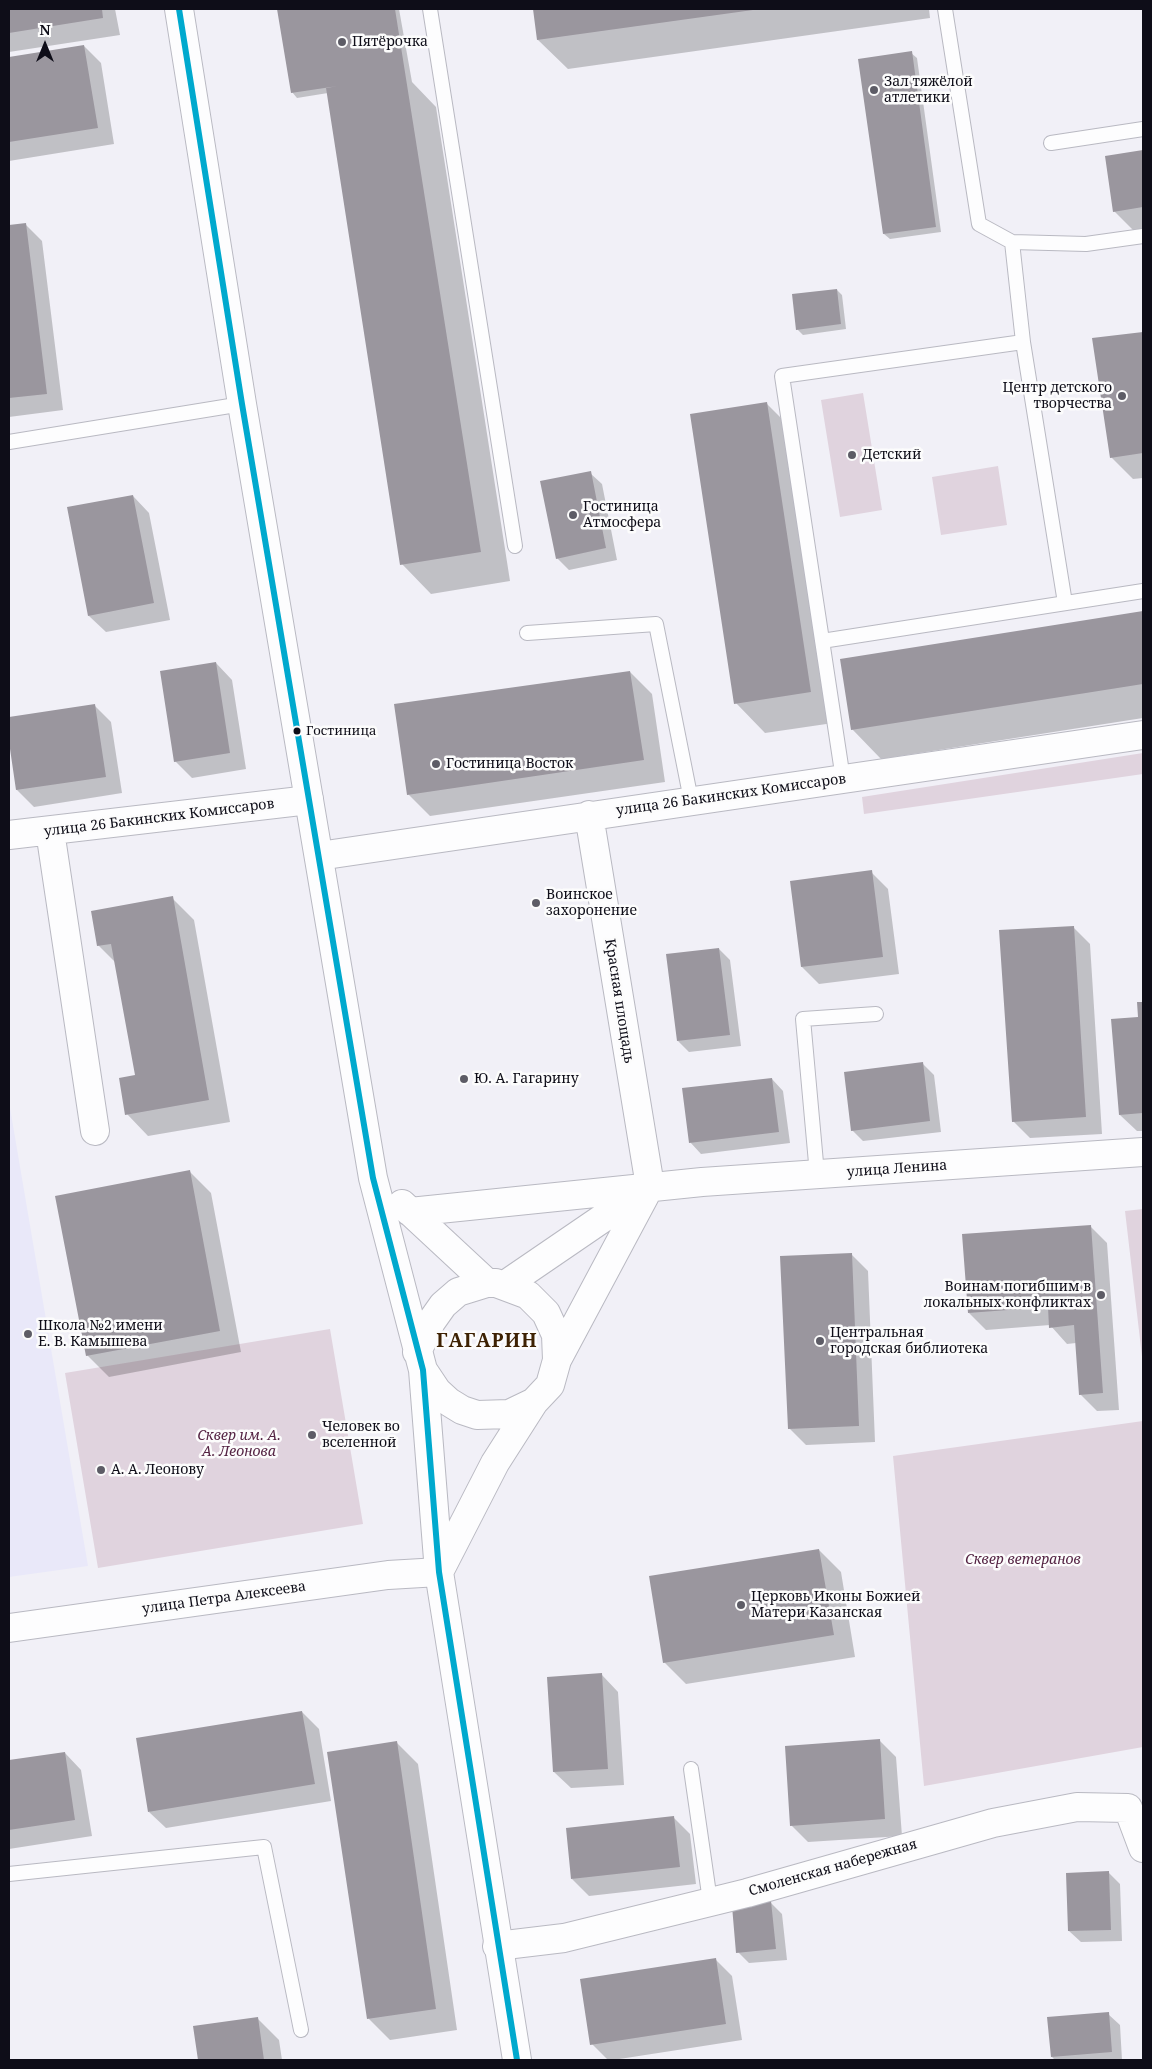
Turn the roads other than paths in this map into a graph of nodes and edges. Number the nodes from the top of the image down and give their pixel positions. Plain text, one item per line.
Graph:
1 (179, 9) edge
2 (430, 9) edge
3 (945, 9) edge
4 (1143, 129) edge
5 (1051, 143) dead end
6 (1143, 236) edge
7 (1012, 242) junction
8 (1023, 342) junction
9 (242, 404) junction
10 (9, 442) edge
11 (515, 546) dead end
12 (1143, 591) edge
13 (1065, 603) junction
14 (528, 633) dead end
15 (822, 641) junction
16 (1143, 735) edge
17 (843, 779) junction
18 (309, 800) junction
19 (691, 800) junction
20 (589, 815) junction
21 (50, 831) junction
22 (9, 835) edge
23 (319, 856) junction
24 (876, 1014) dead end
25 (95, 1131) dead end
26 (1143, 1152) edge
27 (817, 1174) junction
28 (373, 1178) junction
29 (650, 1186) junction
30 (410, 1212) junction
31 (496, 1284) junction
32 (557, 1360) junction
33 (420, 1361) junction
34 (534, 1402) junction
35 (439, 1572) junction
36 (9, 1628) edge
37 (691, 1769) dead end
38 (1143, 1848) edge
39 (9, 1874) edge
40 (710, 1902) junction
41 (497, 1946) junction
42 (301, 2030) dead end
43 (517, 2060) edge

1 - 9 main road
2 - 11 lane
3 - 7 lane
4 - 5 lane
6 - 7 lane
7 - 8 lane
8 - 13 lane
8 - 15 lane
9 - 10 lane
9 - 18 main road
12 - 13 lane
13 - 15 lane
14 - 19 lane
15 - 17 lane
16 - 17 main road, улица 26 Бакинских Комиссаров
17 - 19 main road, улица 26 Бакинских Комиссаров
18 - 21 main road, улица 26 Бакинских Комиссаров
18 - 23 main road
19 - 20 main road, улица 26 Бакинских Комиссаров
20 - 23 main road, улица 26 Бакинских Комиссаров
20 - 29 main road, Красная площадь
21 - 22 main road, улица 26 Бакинских Комиссаров
21 - 25 main road
23 - 28 main road
24 - 27 lane
26 - 27 main road, улица Ленина
27 - 29 main road, улица Ленина
28 - 30 main road
28 - 33 main road
29 - 30 main road, улица Ленина
29 - 31 main road
29 - 32 main road
30 - 31 main road
31 - 32 main road
31 - 33 main road
32 - 34 main road
33 - 34 main road
33 - 35 main road
34 - 35 main road
35 - 36 main road, улица Петра Алексеева
35 - 41 main road
37 - 40 lane
38 - 40 main road, Смоленская набережная
39 - 42 lane
40 - 41 main road, Смоленская набережная
41 - 43 main road

